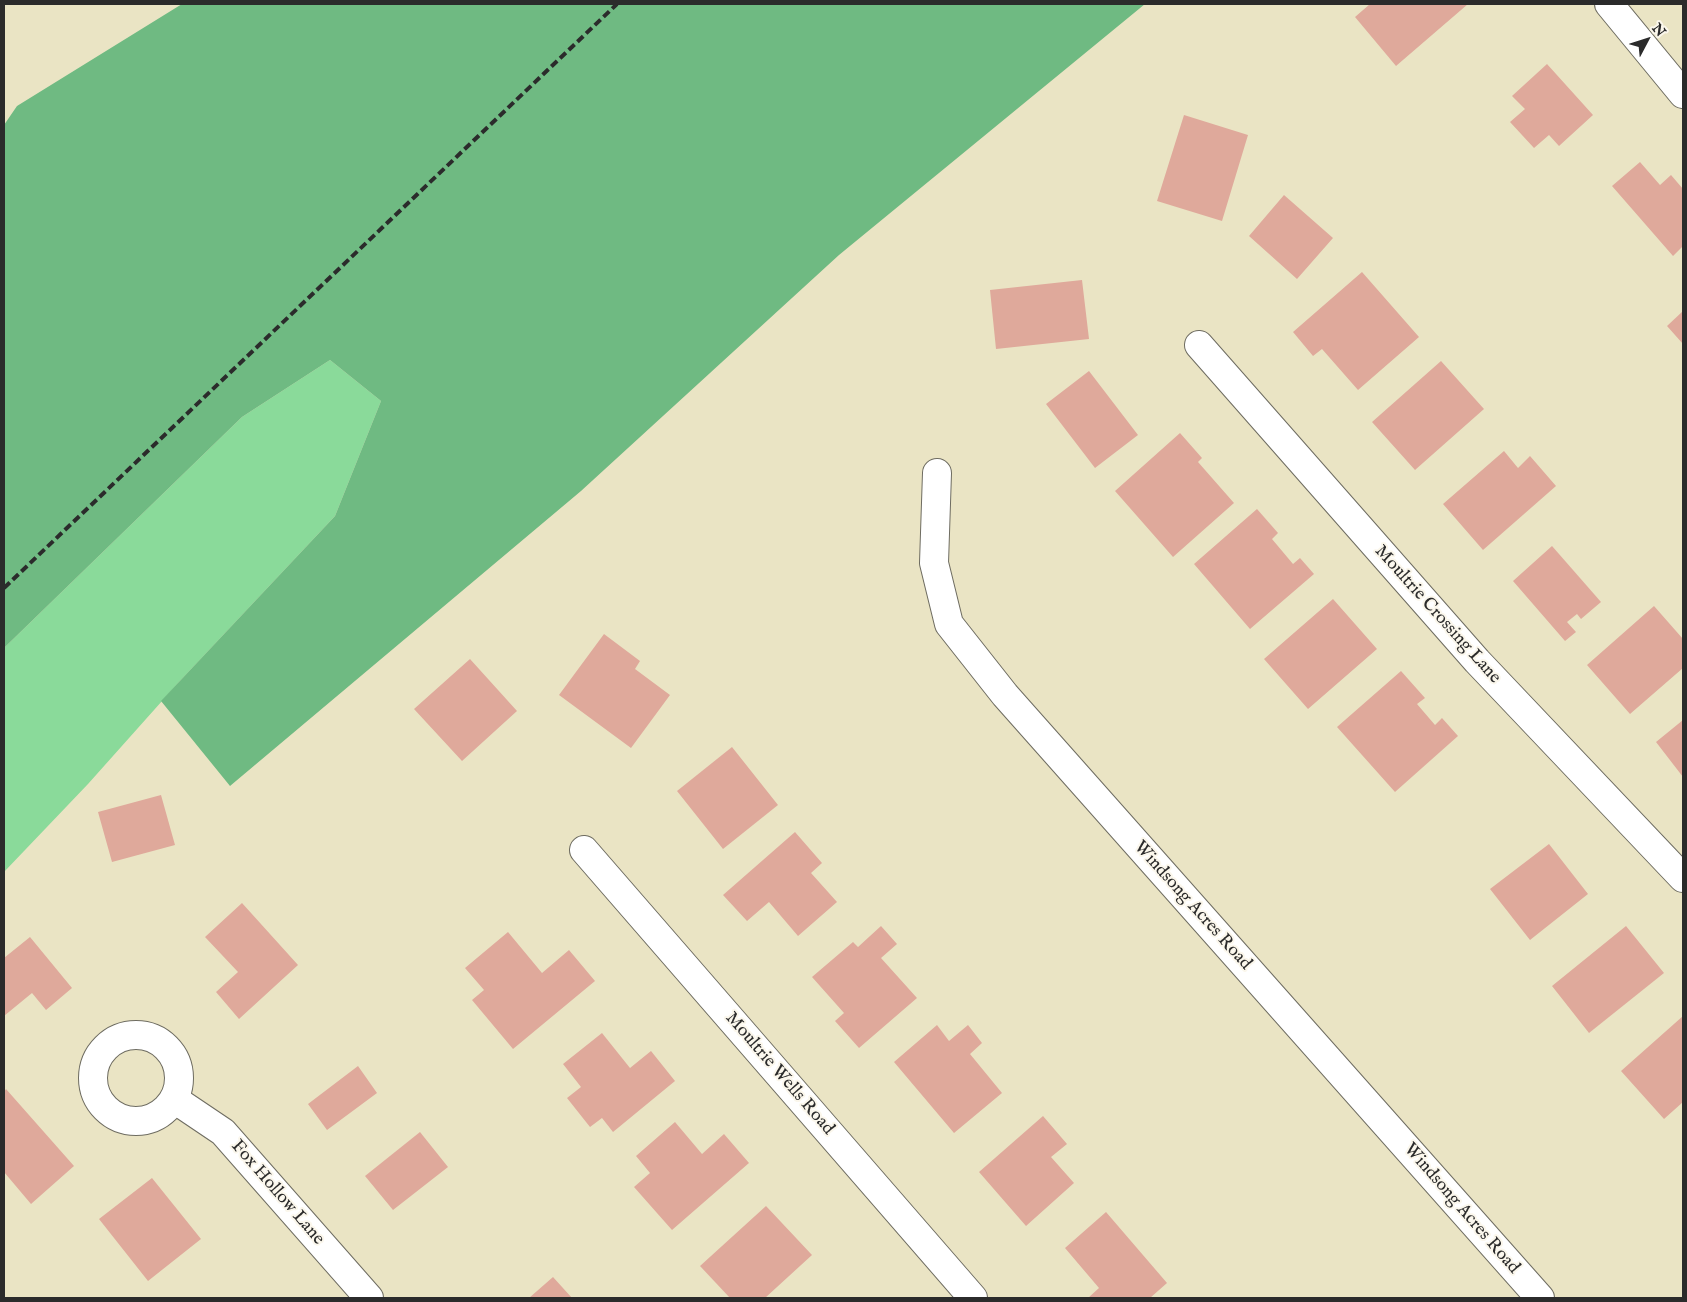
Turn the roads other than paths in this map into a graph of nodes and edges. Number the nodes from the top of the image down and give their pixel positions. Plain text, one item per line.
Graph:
1 (1610, 4) edge
2 (1683, 94) edge
3 (1199, 345) dead end
4 (937, 473) dead end
5 (584, 850) dead end
6 (1683, 878) edge
7 (174, 1099) dead end
8 (369, 1298) edge
9 (973, 1298) edge
10 (1540, 1298) edge

1 - 2 street
3 - 6 street, Moultrie Crossing Lane
4 - 10 street, Windsong Acres Road
5 - 9 street, Moultrie Wells Road
7 - 8 street, Fox Hollow Lane

